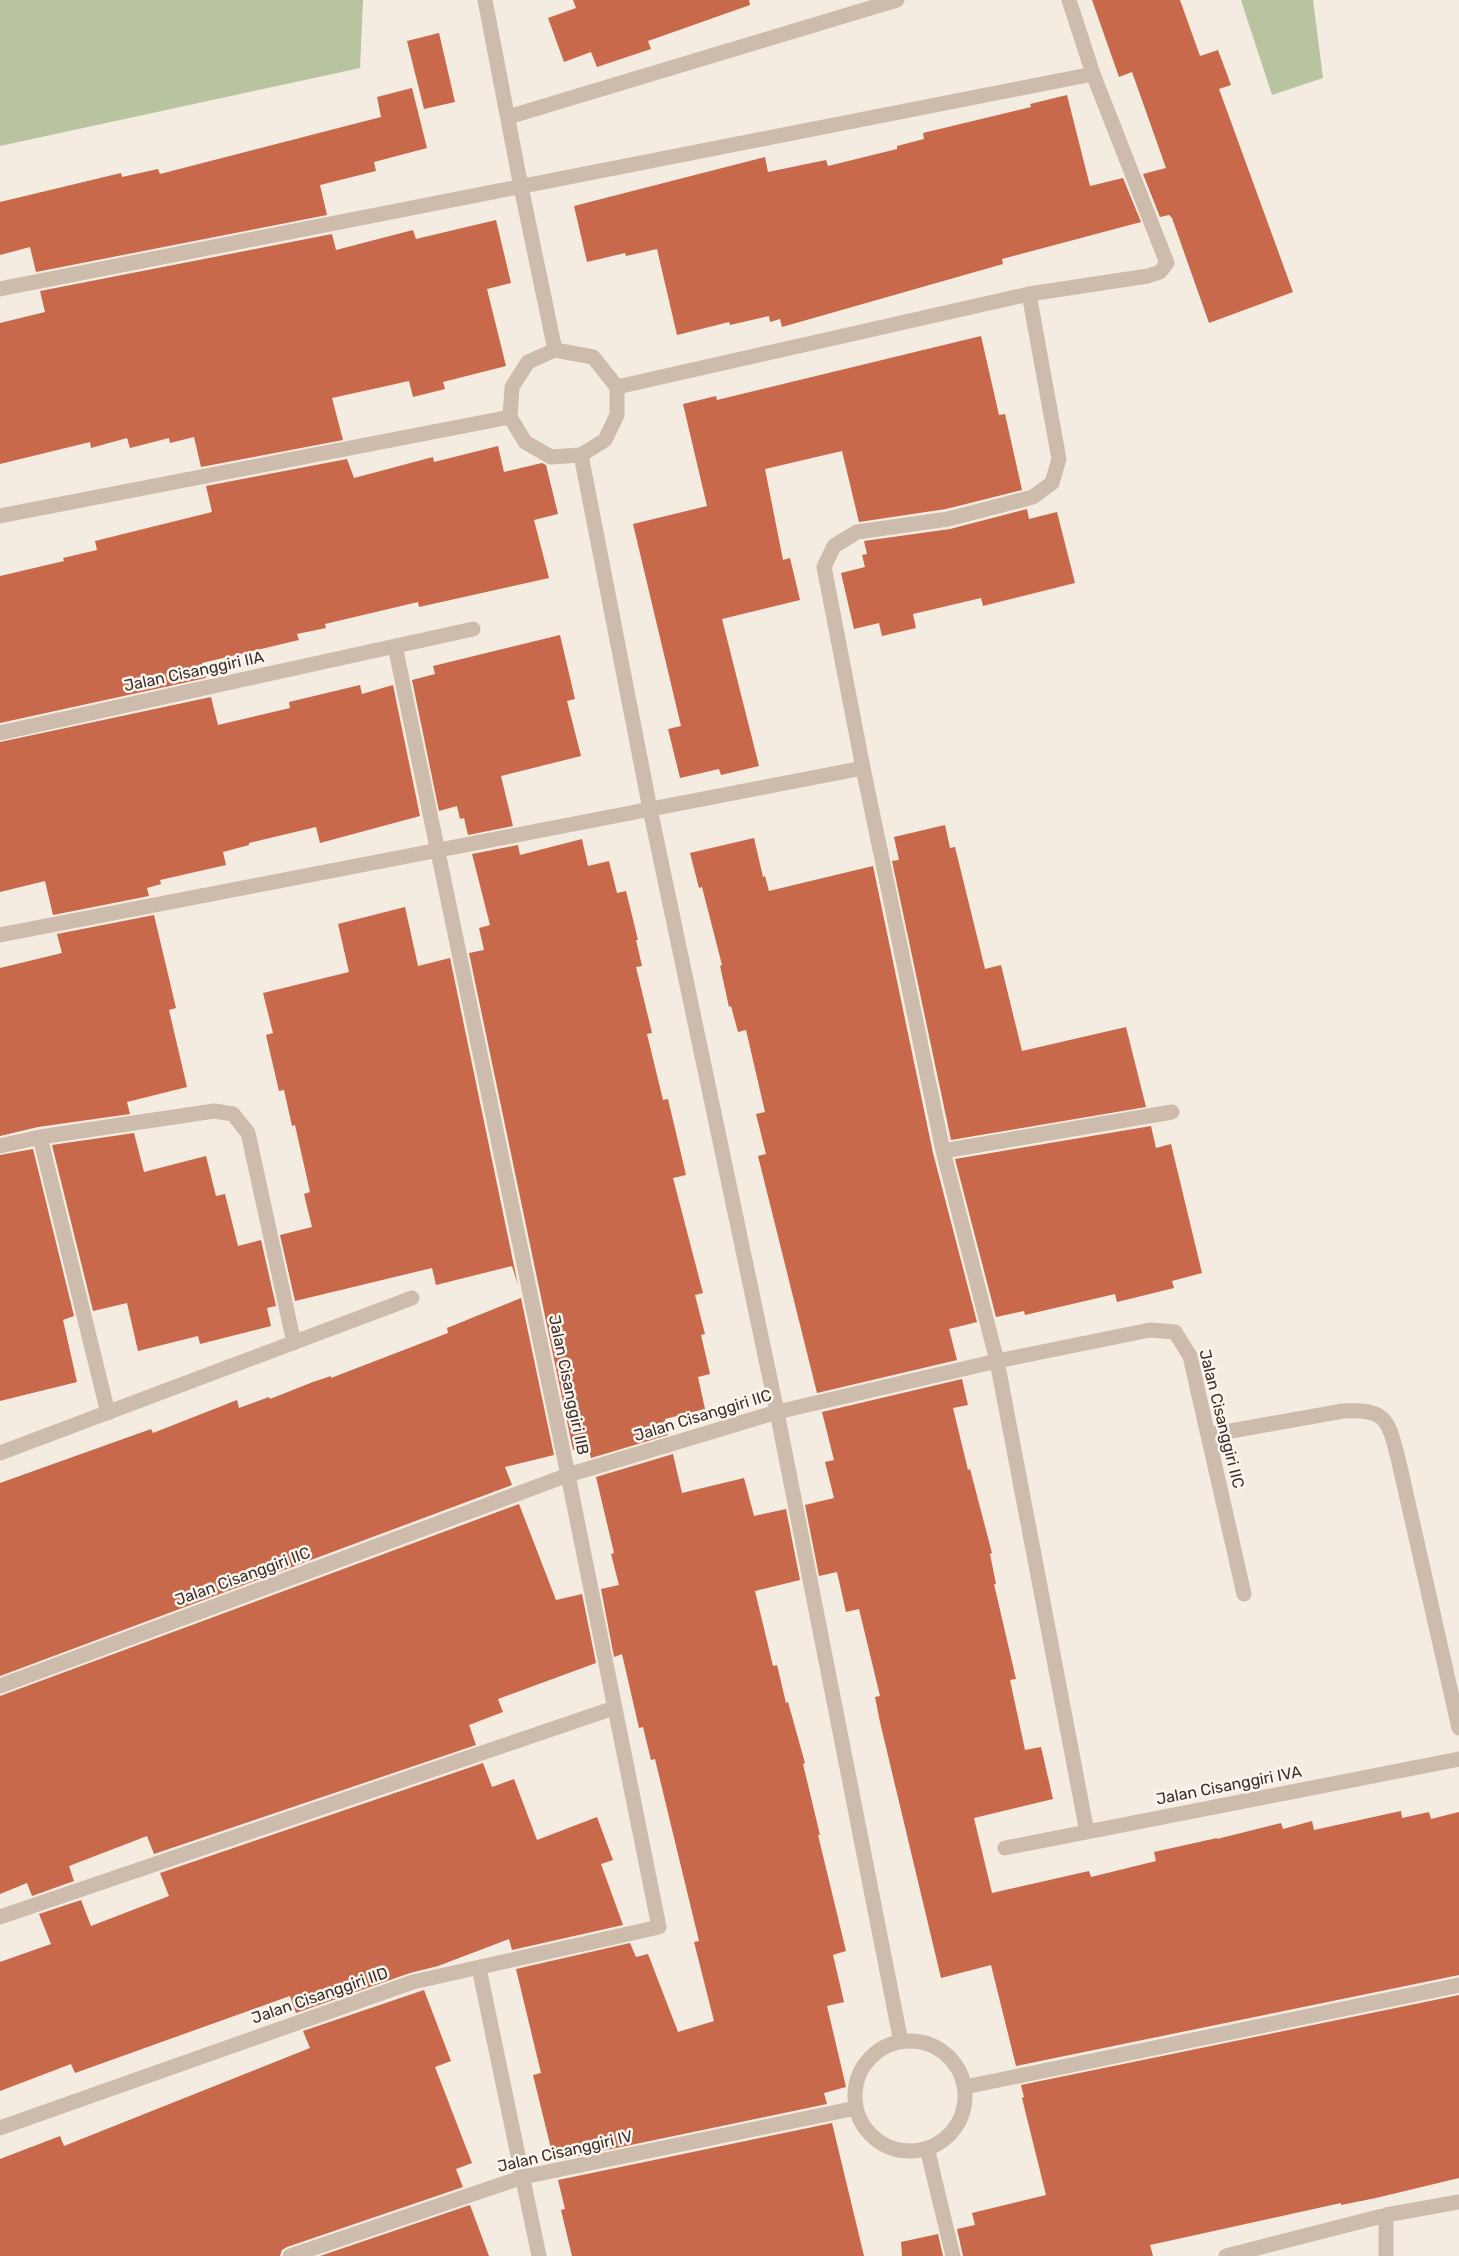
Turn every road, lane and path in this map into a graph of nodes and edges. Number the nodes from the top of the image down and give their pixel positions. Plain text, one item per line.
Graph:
1 (485, 0) edge
2 (897, 0) edge
3 (1069, 0) edge
4 (1093, 74) junction
5 (508, 117) junction
6 (521, 187) junction
7 (0, 288) edge
8 (1029, 294) junction
9 (555, 350) junction
10 (617, 387) junction
11 (510, 417) junction
12 (581, 455) junction
13 (0, 516) edge
14 (473, 629) dead end
15 (395, 646) junction
16 (0, 732) edge
17 (862, 768) junction
18 (650, 809) junction
19 (437, 850) junction
20 (0, 935) edge
21 (1172, 1112) dead end
22 (40, 1137) junction
23 (0, 1146) edge
24 (943, 1151) junction
25 (412, 1298) dead end
26 (294, 1343) junction
27 (997, 1361) junction
28 (777, 1412) junction
29 (108, 1413) junction
30 (1209, 1435) junction
31 (0, 1453) edge
32 (568, 1475) junction
33 (1244, 1594) dead end
34 (0, 1686) edge
35 (614, 1708) junction
36 (1459, 1728) edge
37 (1459, 1759) edge
38 (1087, 1832) junction
39 (1005, 1848) dead end
40 (0, 1917) edge
41 (659, 1928) joint
42 (479, 1968) junction
43 (1459, 1985) edge
44 (901, 2042) junction
45 (965, 2087) junction
46 (856, 2108) junction
47 (0, 2128) edge
48 (927, 2148) junction
49 (523, 2177) junction
50 (1459, 2202) edge
51 (1386, 2215) junction
52 (290, 2256) edge
53 (539, 2256) edge
54 (953, 2256) edge
55 (1226, 2256) edge
56 (1386, 2256) edge

1 - 5 street
2 - 5 street
3 - 4 street
4 - 6 street
4 - 8 street
5 - 6 street
6 - 7 street
6 - 9 street
8 - 10 street
8 - 17 street
9 - 10 street
9 - 11 street
10 - 12 street
11 - 12 street
11 - 13 street
12 - 18 street
14 - 15 street, Jalan Cisanggiri IIA
15 - 16 street, Jalan Cisanggiri IIA
15 - 19 street
17 - 18 street
17 - 24 street
18 - 19 street
18 - 28 street
19 - 20 street
19 - 32 street, Jalan Cisanggiri IIB
21 - 24 street
22 - 23 street
22 - 26 street
22 - 29 street
24 - 27 street
25 - 26 street
26 - 29 street
27 - 28 street, Jalan Cisanggiri IIC
27 - 30 street, Jalan Cisanggiri IIC
27 - 38 street
28 - 32 street, Jalan Cisanggiri IIC
28 - 44 street
29 - 31 street
30 - 33 street, Jalan Cisanggiri IIC
30 - 36 street
32 - 34 street, Jalan Cisanggiri IIC
32 - 35 street, Jalan Cisanggiri IIB
35 - 40 street
35 - 41 street, Jalan Cisanggiri IIB
37 - 38 street, Jalan Cisanggiri IVA
38 - 39 street, Jalan Cisanggiri IVA
41 - 42 street, Jalan Cisanggiri IID
42 - 47 street, Jalan Cisanggiri IID
42 - 49 street
43 - 45 street
44 - 45 street
44 - 46 street
45 - 48 street
46 - 48 street
46 - 49 street, Jalan Cisanggiri IV
48 - 54 street
49 - 52 street, Jalan Cisanggiri IV
49 - 53 street
50 - 51 street
51 - 55 street
51 - 56 street

